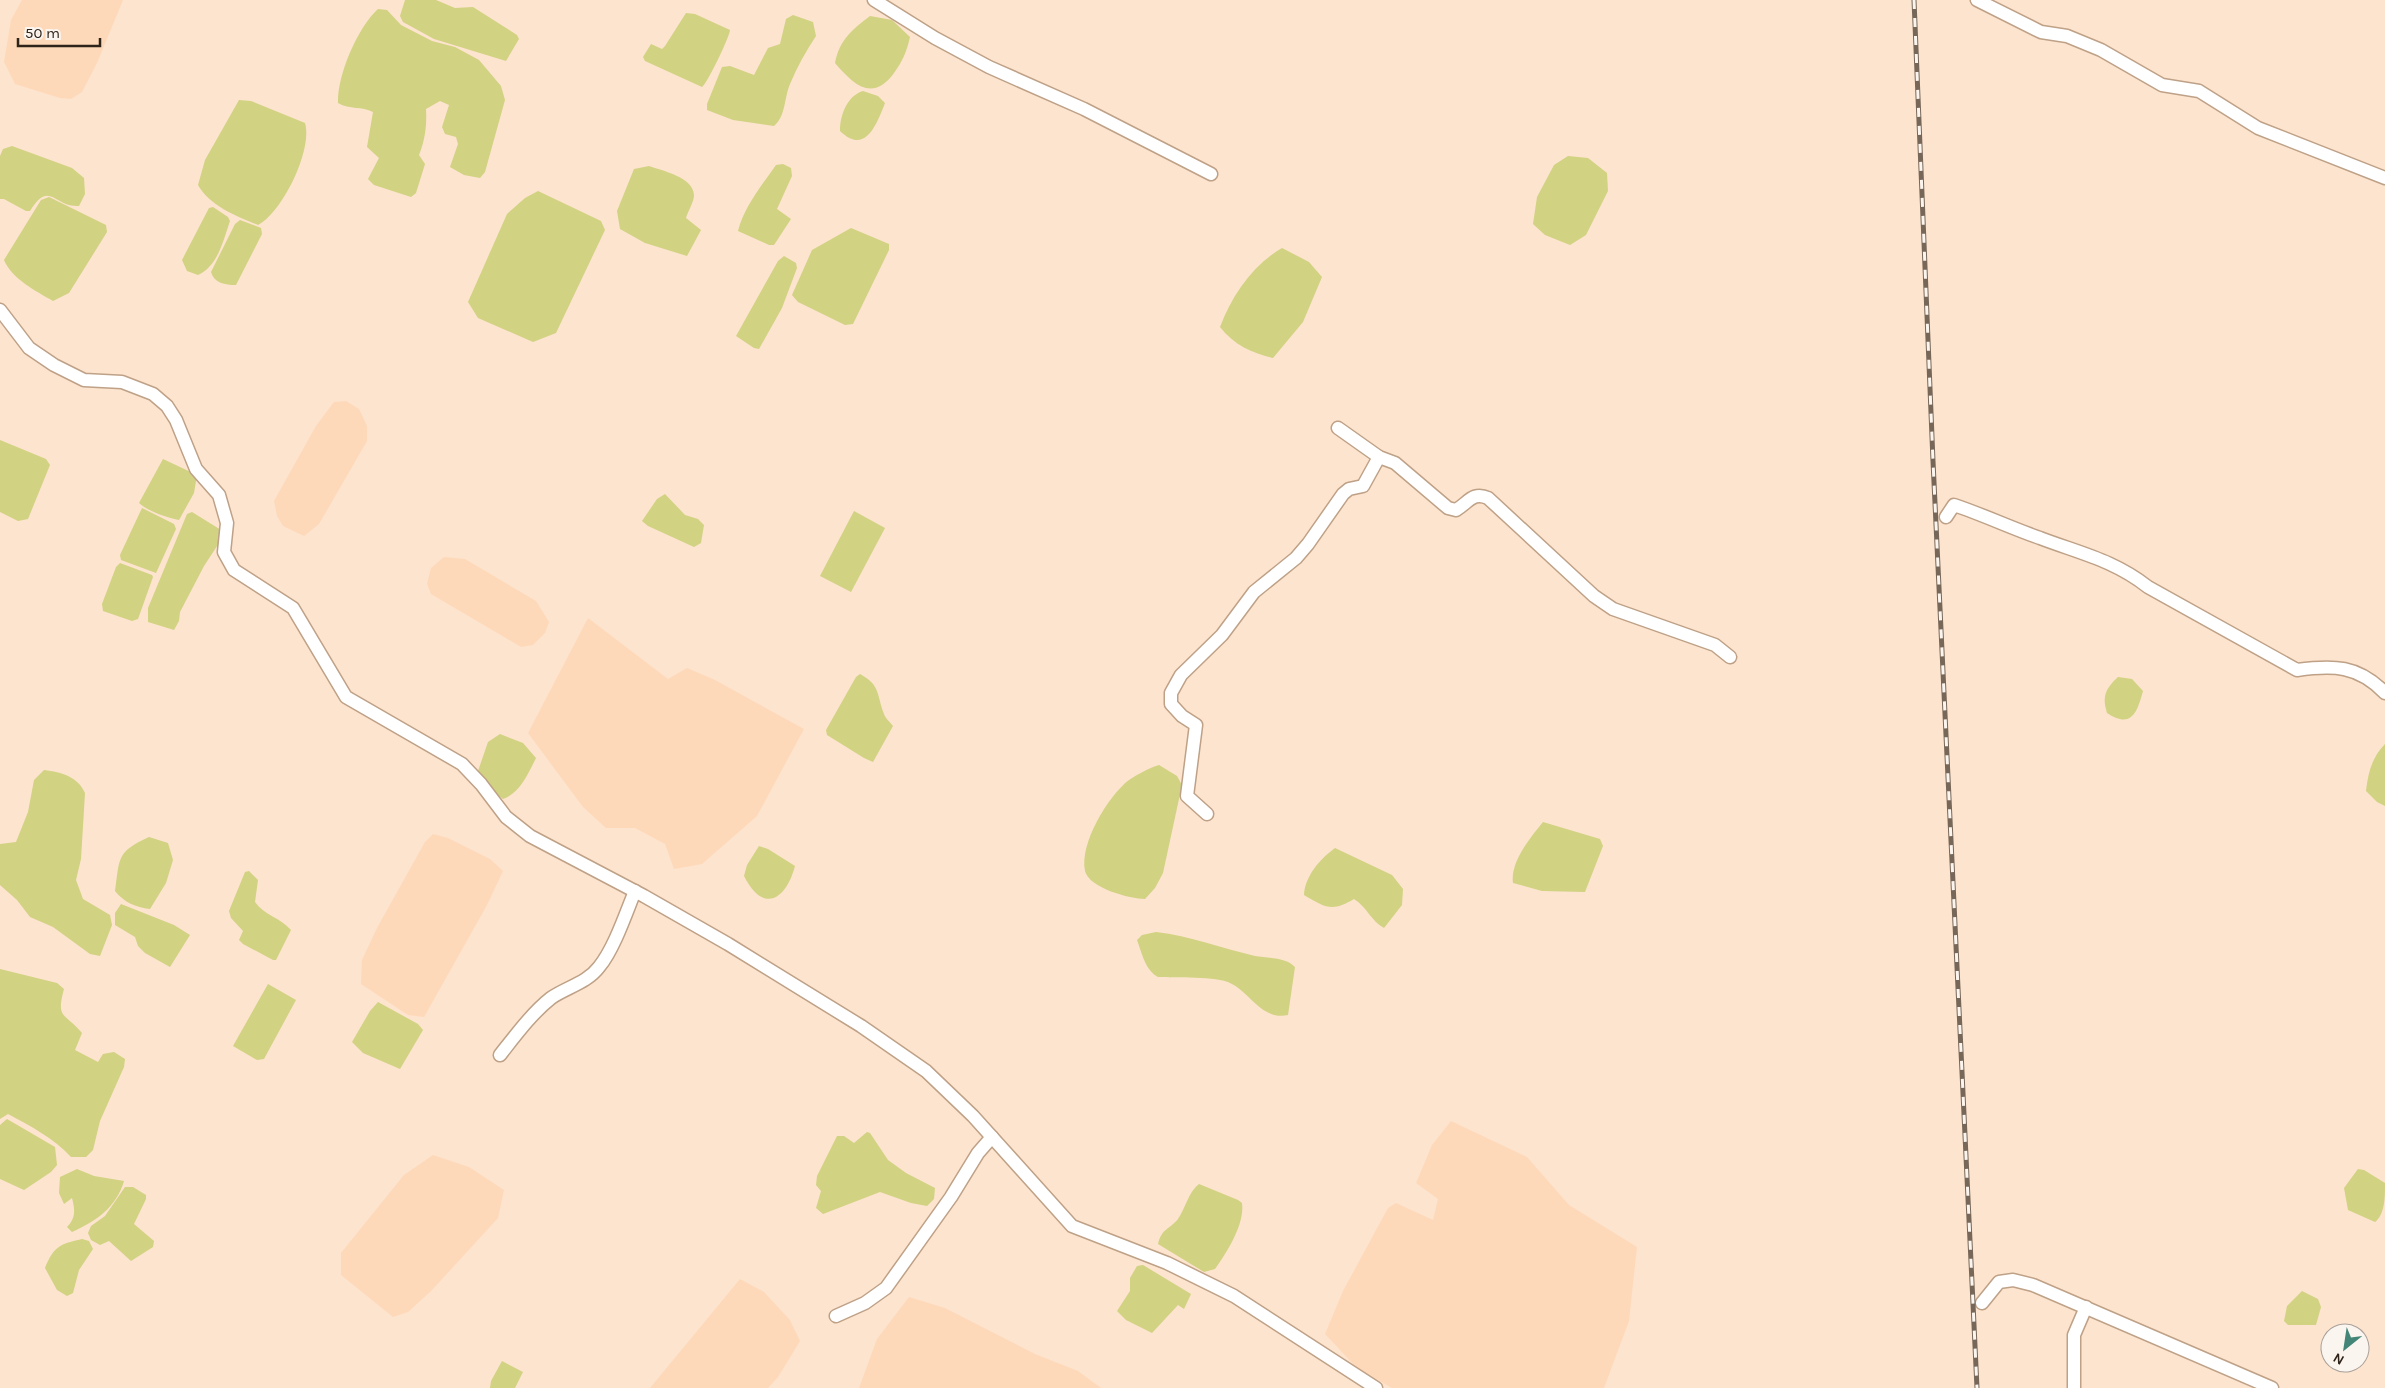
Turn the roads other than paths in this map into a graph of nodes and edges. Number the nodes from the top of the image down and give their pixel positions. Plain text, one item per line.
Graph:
1 (874, 0) edge
2 (1977, 0) edge
3 (1211, 174) dead end
4 (2385, 178) edge
5 (0, 310) edge
6 (1338, 428) dead end
7 (1379, 457) junction
8 (1946, 517) dead end
9 (1730, 657) dead end
10 (2385, 693) edge
11 (1207, 814) dead end
12 (635, 891) junction
13 (500, 1054) dead end
14 (992, 1137) junction
15 (1982, 1303) dead end
16 (2086, 1307) junction
17 (836, 1316) dead end
18 (1376, 1388) edge
19 (2074, 1388) edge
20 (2272, 1388) edge

1 - 3 street
2 - 4 street
5 - 12 street
6 - 7 street
7 - 9 street
7 - 11 street
8 - 10 street
12 - 13 street
12 - 14 street
14 - 17 street
14 - 18 street
15 - 16 street
16 - 19 street
16 - 20 street

